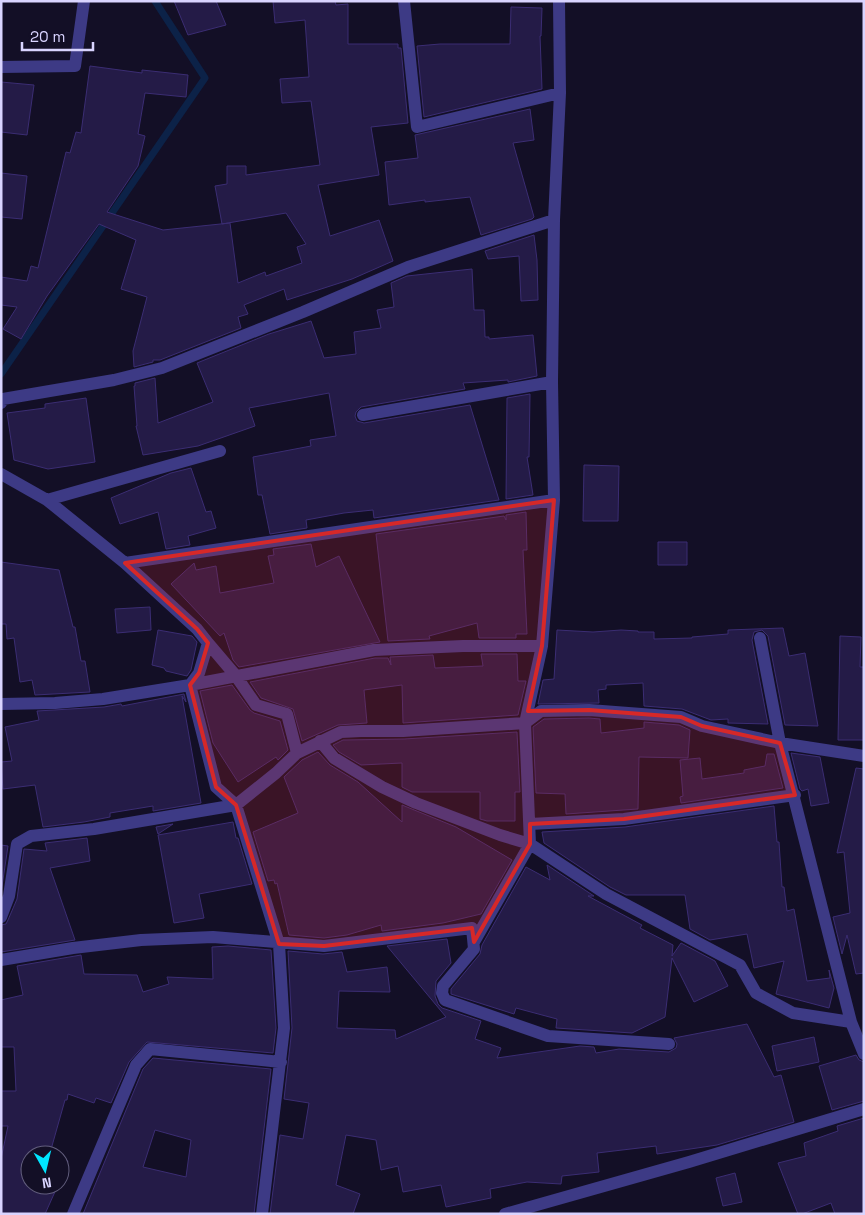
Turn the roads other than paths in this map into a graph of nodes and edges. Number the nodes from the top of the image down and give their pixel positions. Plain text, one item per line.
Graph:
1 (84, 1) edge
2 (404, 1) edge
3 (559, 1) edge
4 (1, 67) edge
5 (560, 93) junction
6 (554, 220) junction
7 (552, 382) junction
8 (1, 403) edge
9 (363, 416) dead end
10 (220, 451) dead end
11 (1, 474) edge
12 (47, 500) junction
13 (554, 500) junction
14 (125, 563) junction
15 (760, 638) dead end
16 (208, 643) junction
17 (542, 646) junction
18 (236, 676) junction
19 (190, 685) junction
20 (1, 704) edge
21 (525, 723) junction
22 (320, 741) junction
23 (780, 743) junction
24 (297, 753) junction
25 (864, 756) edge
26 (795, 795) junction
27 (236, 804) junction
28 (530, 824) junction
29 (530, 844) junction
30 (1, 917) edge
31 (474, 942) junction
32 (279, 944) junction
33 (1, 960) edge
34 (851, 1022) junction
35 (669, 1044) dead end
36 (864, 1054) edge
37 (281, 1062) junction
38 (864, 1109) edge
39 (72, 1214) edge
40 (262, 1214) edge
41 (505, 1214) edge

1 - 4 street
2 - 5 street
3 - 5 street
5 - 6 street
6 - 7 street
6 - 8 street
7 - 9 street
7 - 13 street
10 - 12 street
11 - 12 street
12 - 14 street
13 - 14 street
13 - 17 street
14 - 16 street
15 - 23 street
16 - 18 street
16 - 19 street
17 - 18 street
17 - 21 street
18 - 19 street
18 - 24 street
19 - 20 street
19 - 27 street
21 - 22 street
21 - 23 street
21 - 28 street
22 - 24 street
22 - 29 street
23 - 25 street
23 - 26 street
24 - 27 street
26 - 28 street
26 - 34 street
27 - 30 street
27 - 32 street
28 - 29 street
29 - 31 street
29 - 34 street
31 - 32 street
31 - 35 street
32 - 33 street
32 - 37 street
34 - 36 street
37 - 39 street
37 - 40 street
38 - 41 street

